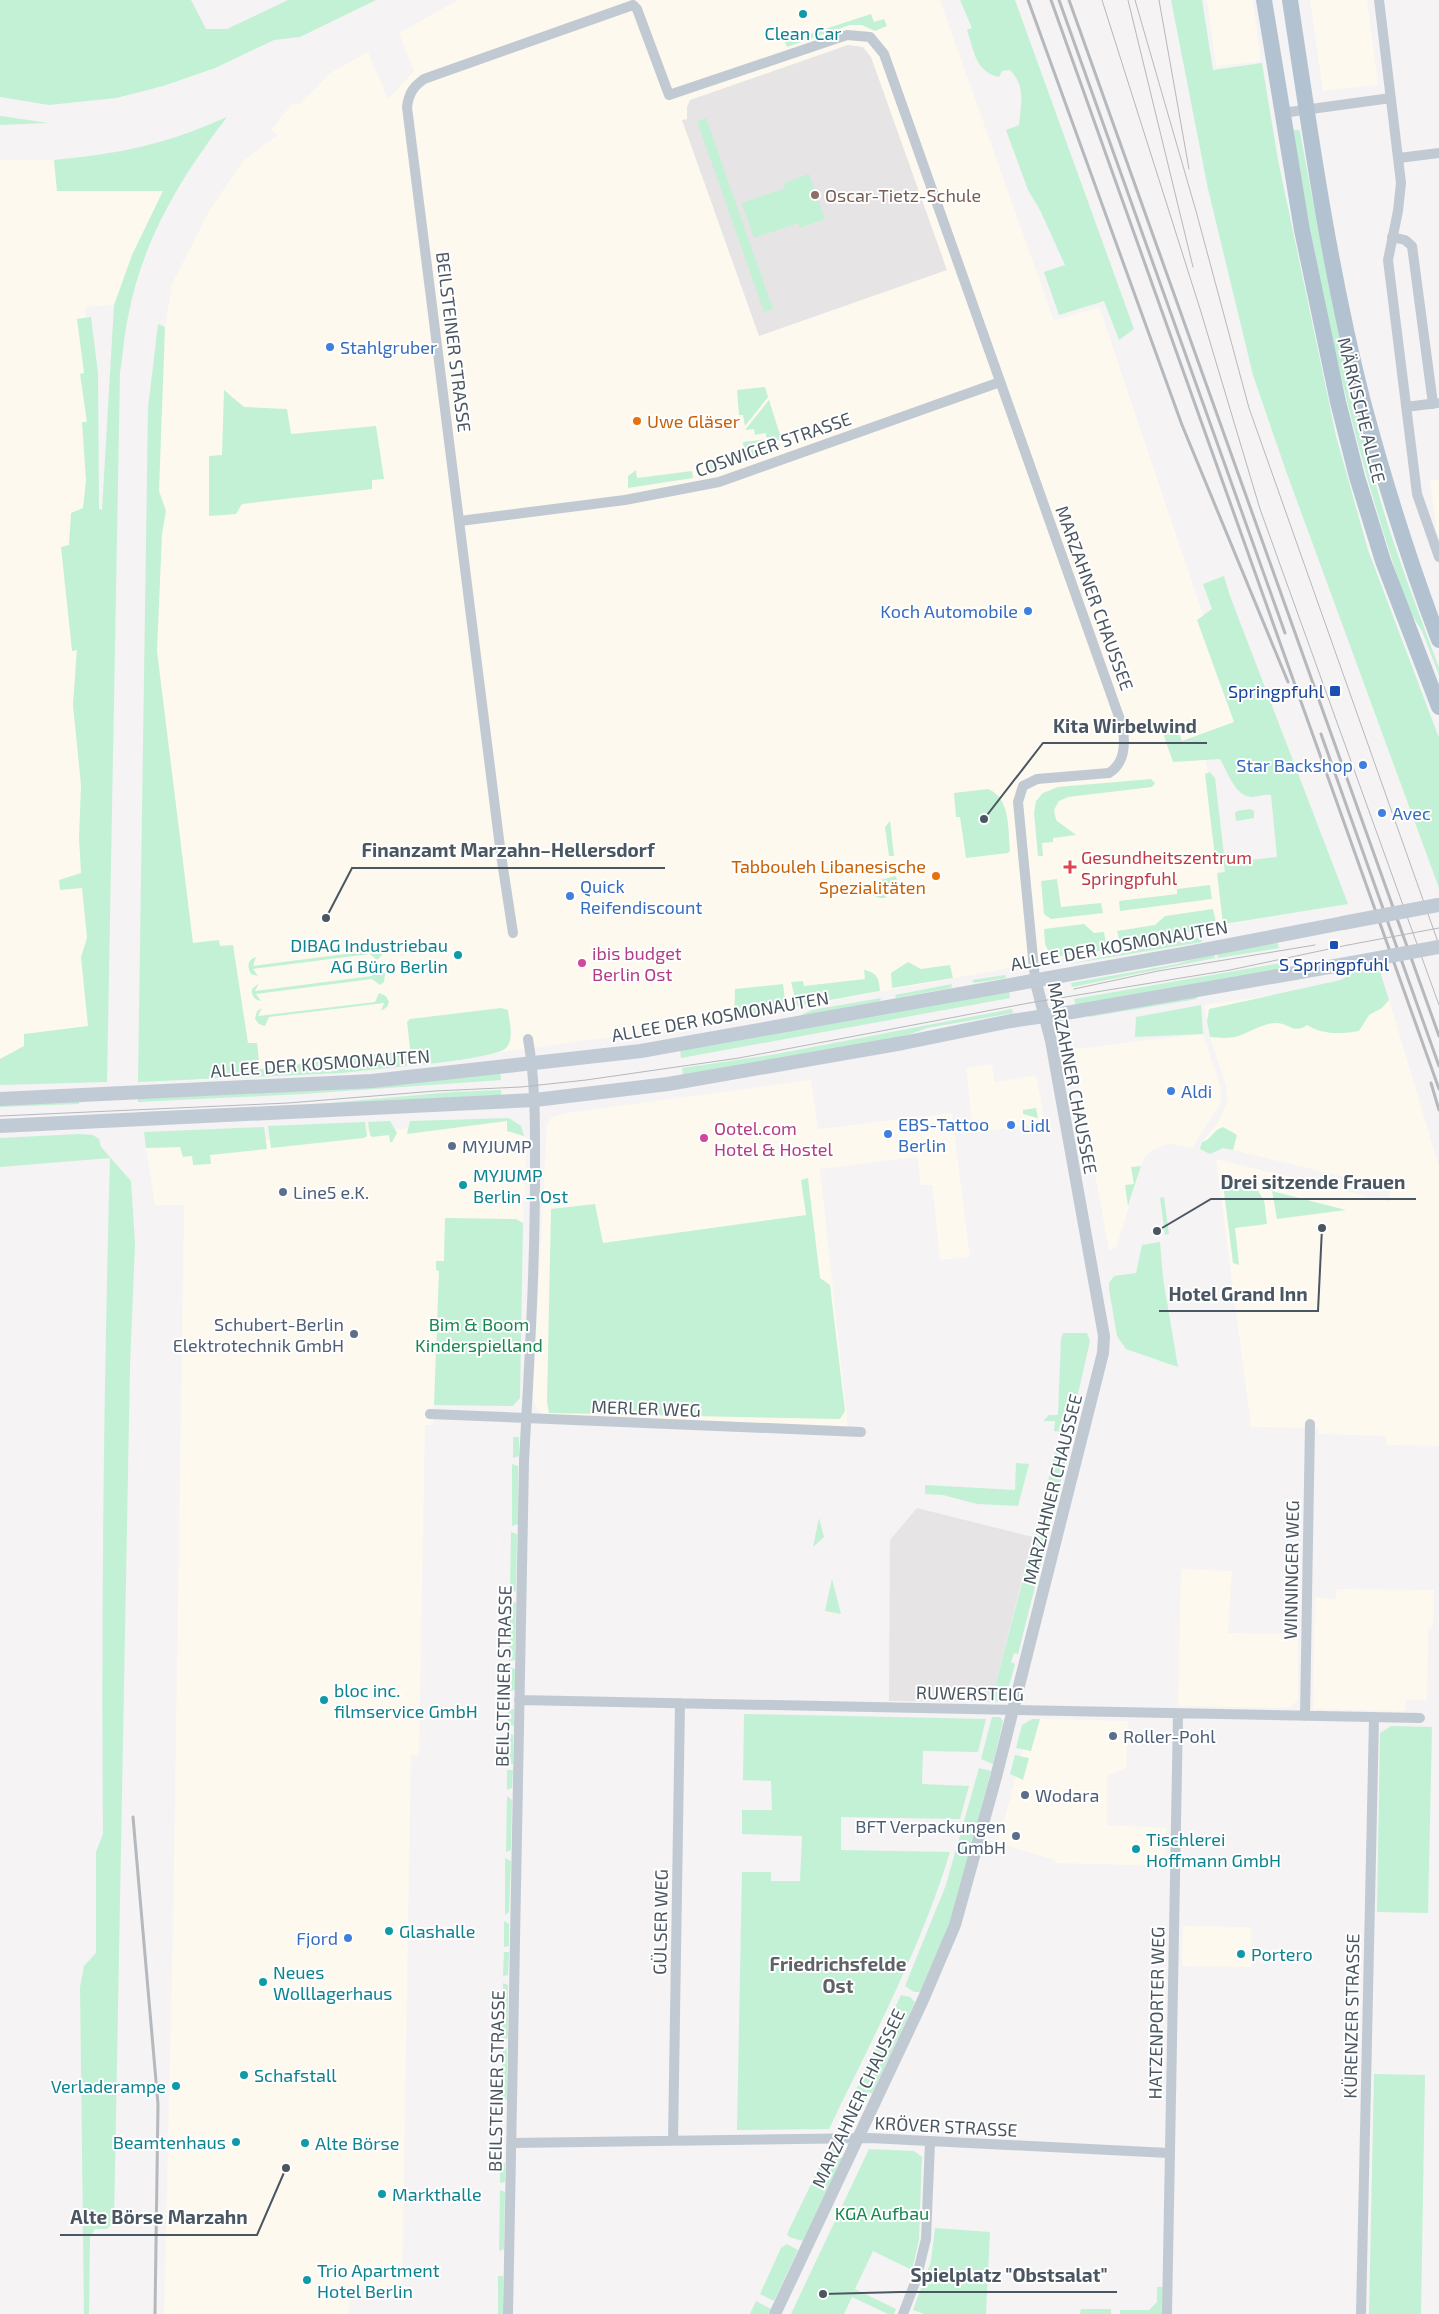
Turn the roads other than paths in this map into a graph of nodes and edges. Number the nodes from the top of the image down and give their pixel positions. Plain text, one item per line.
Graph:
1 (1264, 0) edge
2 (1290, 0) edge
3 (1379, 0) edge
4 (670, 95) joint
5 (1391, 98) junction
6 (1306, 109) junction
7 (1282, 113) junction
8 (1439, 153) edge
9 (1399, 158) junction
10 (1392, 237) junction
11 (1000, 382) junction
12 (1436, 404) edge
13 (1406, 407) junction
14 (460, 521) junction
15 (1439, 557) edge
16 (1404, 615) junction
17 (1439, 640) edge
18 (1439, 682) edge
19 (1439, 707) edge
20 (1439, 905) edge
21 (513, 933) dead end
22 (1439, 947) edge
23 (1035, 979) junction
24 (1044, 1016) junction
25 (528, 1039) dead end
26 (531, 1062) junction
27 (0, 1099) edge
28 (535, 1100) junction
29 (0, 1126) edge
30 (430, 1414) dead end
31 (527, 1419) junction
32 (1310, 1424) dead end
33 (861, 1432) dead end
34 (519, 1700) junction
35 (680, 1703) junction
36 (1014, 1710) junction
37 (1178, 1714) junction
38 (1305, 1716) junction
39 (1374, 1718) junction
40 (1420, 1718) dead end
41 (858, 2139) junction
42 (674, 2141) junction
43 (930, 2142) junction
44 (512, 2143) junction
45 (1169, 2153) junction
46 (508, 2314) edge
47 (775, 2314) edge
48 (903, 2314) edge
49 (1167, 2314) edge
50 (1361, 2314) edge

1 - 7 main road, MÄRKISCHE ALLEE
2 - 6 main road, MÄRKISCHE ALLEE
3 - 5 street
4 - 11 street, MARZAHNER CHAUSSEE
4 - 14 street, BEILSTEINER STRASSE
5 - 6 street
5 - 9 street
6 - 7 street
6 - 17 main road, MÄRKISCHE ALLEE
7 - 16 main road, MÄRKISCHE ALLEE
8 - 9 street
9 - 10 street
10 - 12 street
10 - 13 street
11 - 14 street, COSWIGER STRASSE
11 - 23 street, MARZAHNER CHAUSSEE
12 - 13 street
13 - 15 street
14 - 21 street, BEILSTEINER STRASSE
16 - 18 main road
16 - 19 main road, MÄRKISCHE ALLEE
20 - 23 main road, ALLEE DER KOSMONAUTEN, bridge
22 - 24 main road, bridge
23 - 24 street, MARZAHNER CHAUSSEE
23 - 26 main road, ALLEE DER KOSMONAUTEN
24 - 28 main road
24 - 36 street, MARZAHNER CHAUSSEE
25 - 26 street, BEILSTEINER STRASSE
26 - 27 main road, ALLEE DER KOSMONAUTEN
26 - 28 street, BEILSTEINER STRASSE
28 - 29 main road
28 - 31 street, BEILSTEINER STRASSE
30 - 31 street, MERLER WEG
31 - 33 street, MERLER WEG
31 - 34 street, BEILSTEINER STRASSE
32 - 38 street, WINNINGER WEG
34 - 35 street, RUWERSTEIG
34 - 44 street, BEILSTEINER STRASSE
35 - 36 street, RUWERSTEIG
35 - 42 street, GÜLSER WEG
36 - 37 street, RUWERSTEIG
36 - 41 street, MARZAHNER CHAUSSEE
37 - 38 street, RUWERSTEIG
37 - 45 street, HATZENPORTER WEG
38 - 39 street, RUWERSTEIG
39 - 40 street, RUWERSTEIG
39 - 50 street, KÜRENZER STRASSE
41 - 42 street, KRÖVER STRASSE
41 - 43 street, KRÖVER STRASSE
41 - 47 street, MARZAHNER CHAUSSEE
42 - 44 street, KRÖVER STRASSE
43 - 45 street, KRÖVER STRASSE
43 - 48 street
44 - 46 street, BEILSTEINER STRASSE
45 - 49 street, HATZENPORTER WEG

